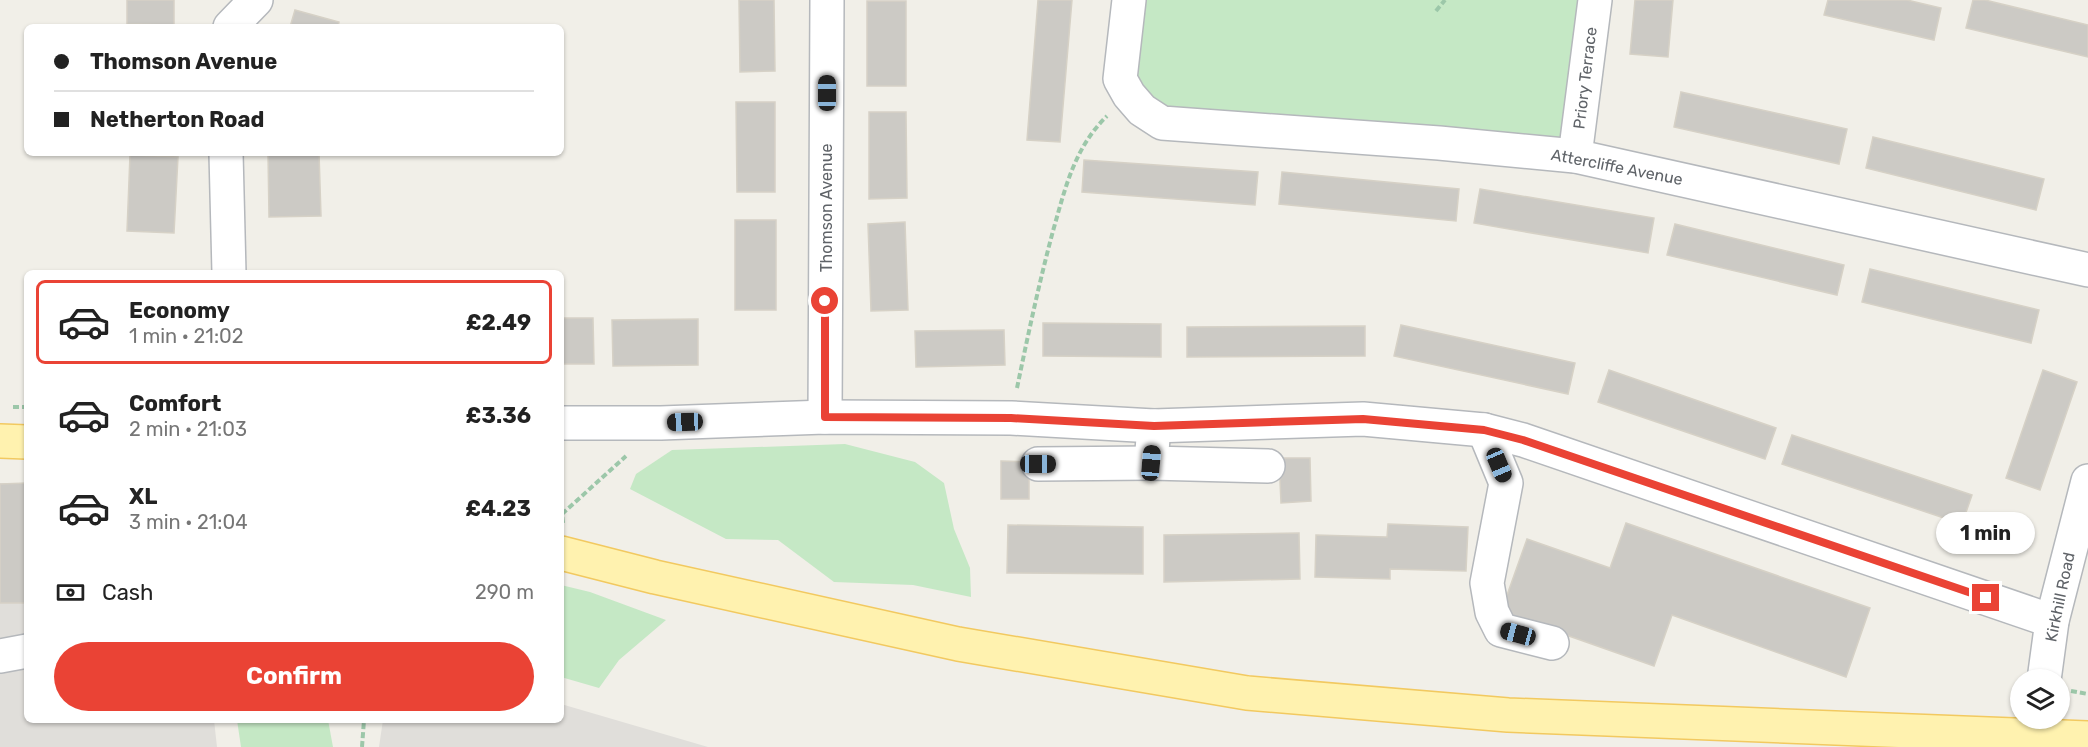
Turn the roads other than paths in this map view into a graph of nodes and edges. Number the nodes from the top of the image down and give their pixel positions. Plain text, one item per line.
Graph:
1 (224, 0) edge
2 (256, 0) edge
3 (827, 0) edge
4 (1129, 0) edge
5 (1595, 0) edge
6 (224, 24) edge
7 (233, 24) edge
8 (226, 156) edge
9 (1575, 156) junction
10 (229, 270) edge
11 (2088, 270) edge
12 (825, 417) junction
13 (564, 423) edge
14 (1154, 426) junction
15 (1484, 430) junction
16 (0, 441) edge
17 (24, 442) edge
18 (1151, 463) junction
19 (1038, 464) dead end
20 (1268, 466) dead end
21 (2088, 481) edge
22 (564, 554) edge
23 (2052, 621) junction
24 (1552, 644) dead end
25 (24, 652) edge
26 (0, 657) edge
27 (2045, 669) edge
28 (2010, 727) edge
29 (2043, 729) edge
30 (2088, 738) edge

1 - 6 street
2 - 7 street
3 - 12 street, Thomson Avenue
4 - 9 street, Attercliffe Avenue
5 - 9 street, Priory Terrace
8 - 10 street
9 - 11 street, Attercliffe Avenue
12 - 13 street
12 - 14 street
14 - 15 street
14 - 18 street
15 - 23 street
15 - 24 street
16 - 17 main road
18 - 19 street
18 - 20 street
21 - 23 street, Kirkhill Road
22 - 28 main road
23 - 27 street, Kirkhill Road
25 - 26 street
29 - 30 main road

